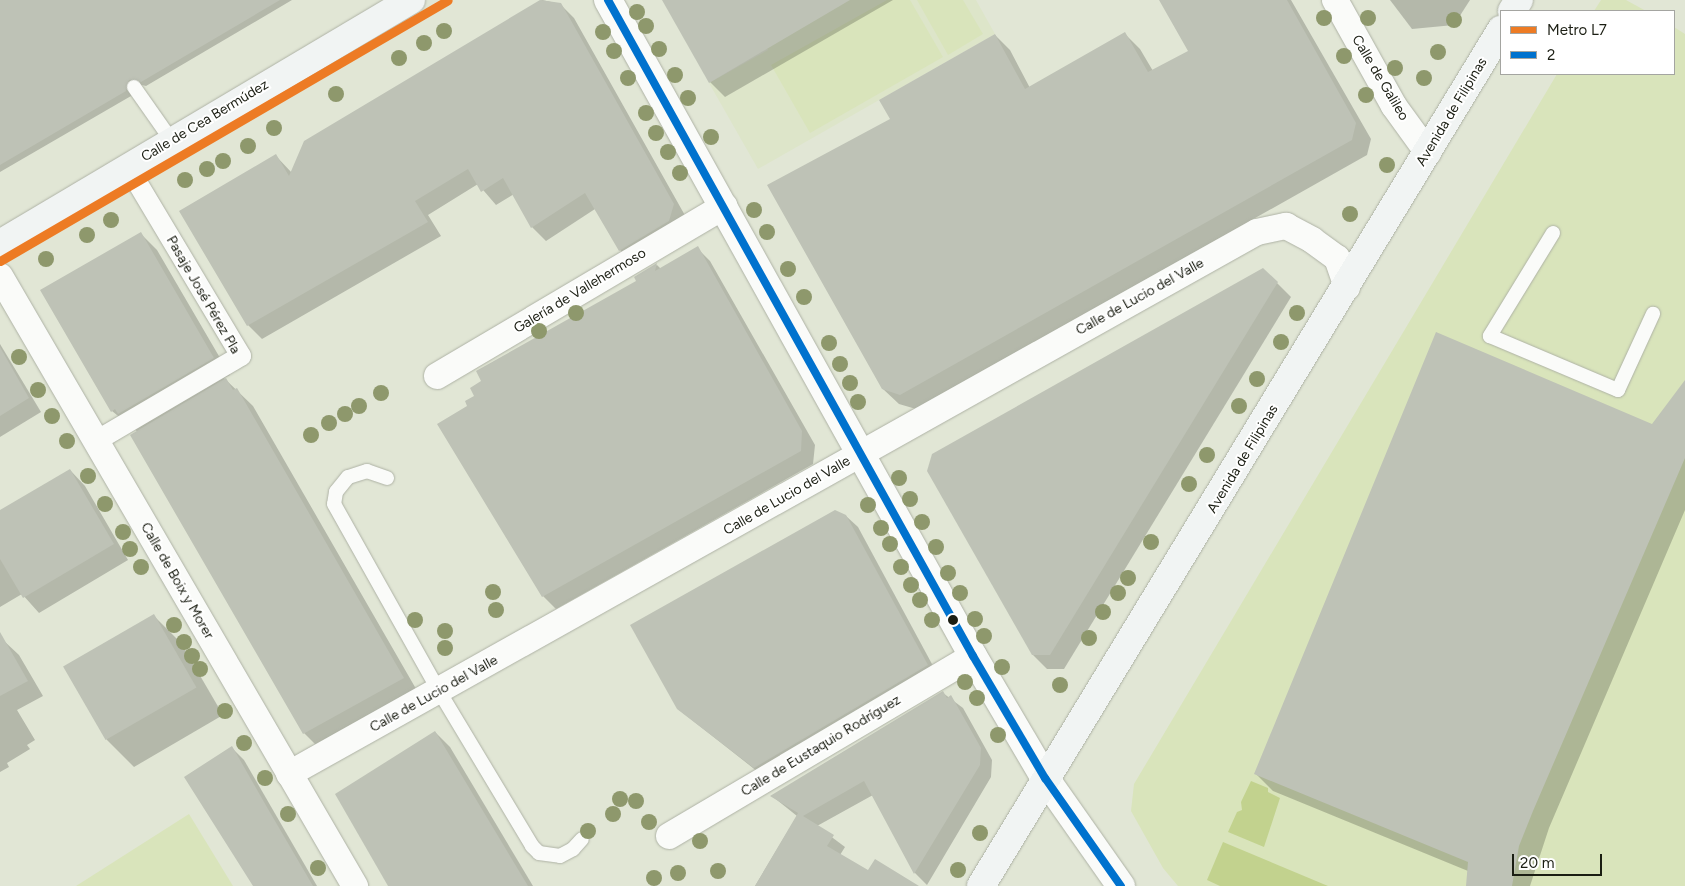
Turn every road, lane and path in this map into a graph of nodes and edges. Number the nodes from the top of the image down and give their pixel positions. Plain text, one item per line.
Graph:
1 (411, 0) edge
2 (608, 0) edge
3 (1335, 0) edge
4 (1500, 32) edge
5 (134, 87) dead end
6 (172, 140) junction
7 (1428, 153) junction
8 (128, 167) junction
9 (724, 206) junction
10 (1553, 233) dead end
11 (0, 244) edge
12 (0, 276) edge
13 (1347, 287) junction
14 (1653, 314) dead end
15 (437, 376) dead end
16 (96, 441) junction
17 (862, 453) junction
18 (387, 478) dead end
19 (973, 656) junction
20 (439, 691) junction
21 (289, 774) junction
22 (1045, 778) junction
23 (669, 836) dead end
24 (582, 839) dead end
25 (354, 886) edge
26 (981, 886) edge
27 (1121, 886) edge

1 - 6 main road, Calle de Cea Bermúdez
2 - 9 street
3 - 7 street, Calle de Galileo
4 - 7 main road, Avenida de Filipinas
5 - 6 lane
6 - 8 main road, Calle de Cea Bermúdez
7 - 13 main road, Avenida de Filipinas
8 - 11 main road, Calle de Cea Bermúdez
8 - 16 street, Pasaje José Pérez Pla
9 - 15 street, Galería de Vallehermoso
9 - 17 street
10 - 14 lane
12 - 16 street, Calle de Boix y Morer
13 - 17 street, Calle de Lucio del Valle
13 - 22 main road, Avenida de Filipinas
16 - 21 street, Calle de Boix y Morer
17 - 19 street
17 - 20 street, Calle de Lucio del Valle
18 - 20 lane
19 - 22 street
19 - 23 street, Calle de Eustaquio Rodríguez
20 - 21 street, Calle de Lucio del Valle
20 - 24 lane
21 - 25 street, Calle de Boix y Morer
22 - 26 main road, Avenida de Filipinas
22 - 27 street

